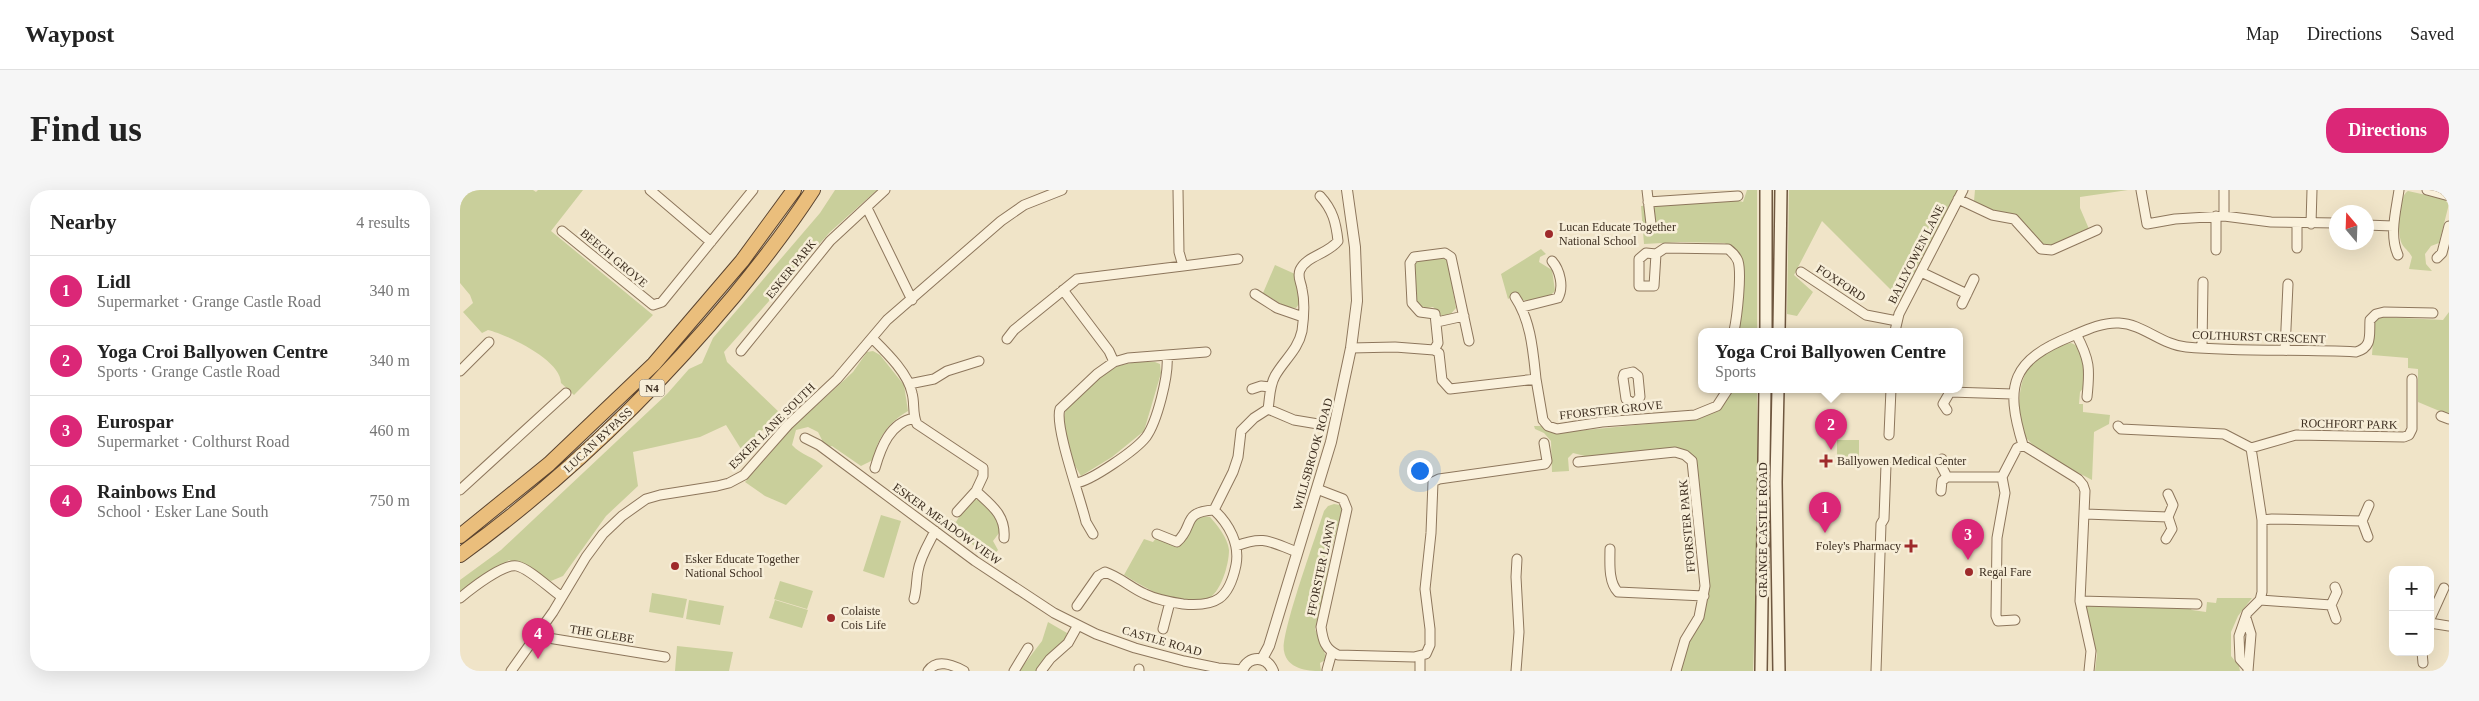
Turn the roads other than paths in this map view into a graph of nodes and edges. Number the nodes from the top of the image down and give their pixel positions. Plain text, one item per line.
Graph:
1 (650, 190) edge
2 (753, 190) edge
3 (794, 190) edge
4 (813, 190) edge
5 (885, 190) edge
6 (1062, 190) edge
7 (1178, 190) edge
8 (1347, 190) edge
9 (1647, 190) edge
10 (1766, 190) edge
11 (1781, 190) edge
12 (1963, 190) edge
13 (2140, 190) edge
14 (2224, 190) edge
15 (2312, 190) edge
16 (2399, 190) edge
17 (2427, 190) edge
18 (1320, 196) dead end
19 (1738, 196) dead end
20 (2449, 196) edge
21 (1958, 199) junction
22 (1648, 202) junction
23 (867, 208) junction
24 (2220, 216) junction
25 (2329, 223) edge
26 (1651, 224) dead end
27 (2297, 224) junction
28 (2311, 224) junction
29 (2374, 225) edge
30 (2393, 226) junction
31 (2449, 226) edge
32 (2097, 230) dead end
33 (562, 231) dead end
34 (710, 242) junction
35 (2297, 248) dead end
36 (2216, 250) dead end
37 (1656, 254) dead end
38 (2398, 256) dead end
39 (2437, 258) dead end
40 (1238, 259) dead end
41 (1552, 261) dead end
42 (1183, 266) junction
43 (1801, 272) dead end
44 (1921, 272) junction
45 (1974, 280) dead end
46 (2203, 282) dead end
47 (2288, 284) dead end
48 (1063, 290) junction
49 (1255, 294) dead end
50 (1967, 294) junction
51 (1514, 297) dead end
52 (912, 300) junction
53 (1962, 304) dead end
54 (1522, 307) junction
55 (2434, 313) dead end
56 (1464, 316) junction
57 (1303, 317) junction
58 (1896, 321) junction
59 (1437, 322) junction
60 (1734, 328) edge
61 (1766, 328) edge
62 (1779, 328) edge
63 (1895, 328) edge
64 (2076, 334) junction
65 (872, 338) junction
66 (1007, 339) dead end
67 (1469, 341) dead end
68 (489, 342) dead end
69 (2202, 347) junction
70 (1350, 348) junction
71 (1434, 350) junction
72 (2285, 350) junction
73 (740, 351) dead end
74 (1206, 352) dead end
75 (1167, 356) junction
76 (979, 360) dead end
77 (1114, 362) junction
78 (460, 371) edge
79 (1536, 379) junction
80 (2412, 379) dead end
81 (909, 384) junction
82 (1270, 387) junction
83 (1252, 388) dead end
84 (1963, 391) edge
85 (566, 393) dead end
86 (1726, 393) edge
87 (1765, 393) edge
88 (1778, 393) edge
89 (1891, 393) edge
90 (1947, 393) edge
91 (2013, 394) junction
92 (2086, 397) dead end
93 (1634, 404) dead end
94 (1268, 409) junction
95 (1947, 410) dead end
96 (914, 418) junction
97 (1636, 419) junction
98 (1318, 424) dead end
99 (2118, 426) dead end
100 (1888, 435) dead end
101 (805, 438) dead end
102 (1544, 443) dead end
103 (2023, 445) junction
104 (2251, 448) junction
105 (1942, 459) dead end
106 (1578, 462) dead end
107 (1886, 465) dead end
108 (875, 468) dead end
109 (2002, 477) junction
110 (1947, 478) junction
111 (1076, 483) junction
112 (1317, 489) junction
113 (460, 490) edge
114 (976, 491) junction
115 (1941, 491) dead end
116 (2168, 494) dead end
117 (2369, 505) dead end
118 (1214, 510) junction
119 (957, 512) dead end
120 (2085, 514) junction
121 (2168, 517) junction
122 (2262, 520) junction
123 (2362, 521) junction
124 (935, 530) junction
125 (1093, 534) dead end
126 (1157, 534) dead end
127 (460, 536) edge
128 (2368, 537) dead end
129 (1004, 538) dead end
130 (2166, 539) dead end
131 (1236, 546) junction
132 (1610, 549) dead end
133 (1297, 552) junction
134 (460, 555) edge
135 (1517, 559) dead end
136 (2335, 586) dead end
137 (2444, 588) dead end
138 (1704, 596) junction
139 (562, 597) junction
140 (460, 598) edge
141 (914, 599) dead end
142 (2260, 600) junction
143 (2080, 601) junction
144 (1170, 602) junction
145 (2197, 604) dead end
146 (2331, 605) junction
147 (1077, 606) dead end
148 (2434, 611) edge
149 (2336, 619) dead end
150 (2014, 620) dead end
151 (2434, 624) edge
152 (1078, 625) junction
153 (2449, 626) edge
154 (1163, 629) dead end
155 (536, 636) junction
156 (1028, 648) dead end
157 (1332, 652) junction
158 (1420, 656) junction
159 (2422, 656) edge
160 (665, 657) dead end
161 (1262, 659) junction
162 (2423, 663) dead end
163 (2248, 669) edge
164 (1242, 670) edge
165 (1327, 670) edge
166 (510, 671) edge
167 (928, 671) edge
168 (964, 671) edge
169 (1014, 671) edge
170 (1041, 671) edge
171 (1273, 671) edge
172 (1420, 671) edge
173 (1516, 671) edge
174 (1676, 671) edge
175 (1762, 671) edge
176 (1779, 671) edge
177 (1876, 671) edge
178 (2089, 671) edge

1 - 34 street
2 - 34 street, BEECH GROVE
3 - 127 highway, LUCAN BYPASS / N4
4 - 134 highway, LUCAN BYPASS / N4
5 - 23 street, ESKER PARK
6 - 52 street, ESKER LANE SOUTH
7 - 42 street
8 - 70 street, WILLSBROOK ROAD
9 - 22 street
10 - 61 main road
11 - 62 main road
12 - 21 street, BALLYOWEN LANE
13 - 24 street
14 - 24 street
15 - 28 street
16 - 30 street
17 - 20 street
18 - 57 street
19 - 22 street
21 - 32 street
21 - 44 street, BALLYOWEN LANE
22 - 26 street
23 - 52 street
23 - 73 street, ESKER PARK
24 - 27 street
24 - 36 street
25 - 28 street
27 - 28 street
27 - 35 street
29 - 30 street
30 - 38 street
31 - 39 street
33 - 34 street, BEECH GROVE
37 - 60 street
40 - 42 street
41 - 54 street
42 - 48 street
43 - 58 street, FOXFORD
44 - 50 street
44 - 58 street, BALLYOWEN LANE
45 - 50 street
46 - 69 street
47 - 72 street
48 - 66 street
48 - 77 street
49 - 57 street
50 - 53 street
51 - 54 street
52 - 65 street, ESKER LANE SOUTH
54 - 79 street
55 - 72 street, COLTHURST CRESCENT
56 - 59 street
56 - 59 street
56 - 67 street
57 - 82 street
58 - 63 street, BALLYOWEN LANE
59 - 71 street
64 - 69 street, COLTHURST CRESCENT
64 - 91 street, COLTHURST CRESCENT
64 - 92 street
65 - 81 street
65 - 139 street, ESKER LANE SOUTH
68 - 78 street
69 - 72 street, COLTHURST CRESCENT
70 - 71 street
70 - 112 street, WILLSBROOK ROAD
71 - 79 street
74 - 75 street
75 - 77 street
75 - 111 street
76 - 81 street
77 - 111 street
79 - 97 street, FFORSTER GROVE
80 - 104 street, ROCHFORT PARK
81 - 96 street
82 - 83 street
82 - 94 street
84 - 91 street
85 - 113 street
86 - 97 street, FFORSTER GROVE
87 - 175 main road, GRANGE CASTLE ROAD
88 - 176 main road, GRANGE CASTLE ROAD
89 - 100 street
90 - 95 street
91 - 103 street, COLTHURST CRESCENT
93 - 97 street
94 - 98 street
94 - 118 street
96 - 108 street
96 - 114 street
99 - 104 street
101 - 124 street, ESKER MEADOW VIEW
102 - 158 street
103 - 109 street
103 - 120 street
104 - 122 street
105 - 110 street
106 - 138 street, FFORSTER PARK
107 - 177 street
109 - 110 street
109 - 150 street
110 - 115 street
111 - 125 street
112 - 133 street, WILLSBROOK ROAD
112 - 157 street, FFORSTER LAWN
114 - 119 street
114 - 129 street
116 - 121 street
117 - 123 street
118 - 126 street
118 - 131 street
120 - 121 street
120 - 143 street
121 - 130 street
122 - 123 street
122 - 142 street
123 - 128 street
124 - 141 street
124 - 152 street, ESKER MEADOW VIEW
131 - 133 street
131 - 144 street
132 - 138 street
133 - 161 street, WILLSBROOK ROAD
135 - 173 street
136 - 146 street
137 - 148 street
138 - 174 street, FFORSTER PARK
139 - 140 street
139 - 155 street, ESKER LANE SOUTH
142 - 146 street
142 - 163 street
143 - 145 street
143 - 178 street
144 - 147 street
144 - 154 street
146 - 149 street
151 - 153 street
152 - 164 street, CASTLE ROAD
152 - 170 street
155 - 160 street, THE GLEBE
155 - 166 street, ESKER LANE SOUTH
156 - 169 street
157 - 158 street
157 - 165 street
158 - 172 street
159 - 162 street
161 - 164 street
161 - 171 street
167 - 168 street

